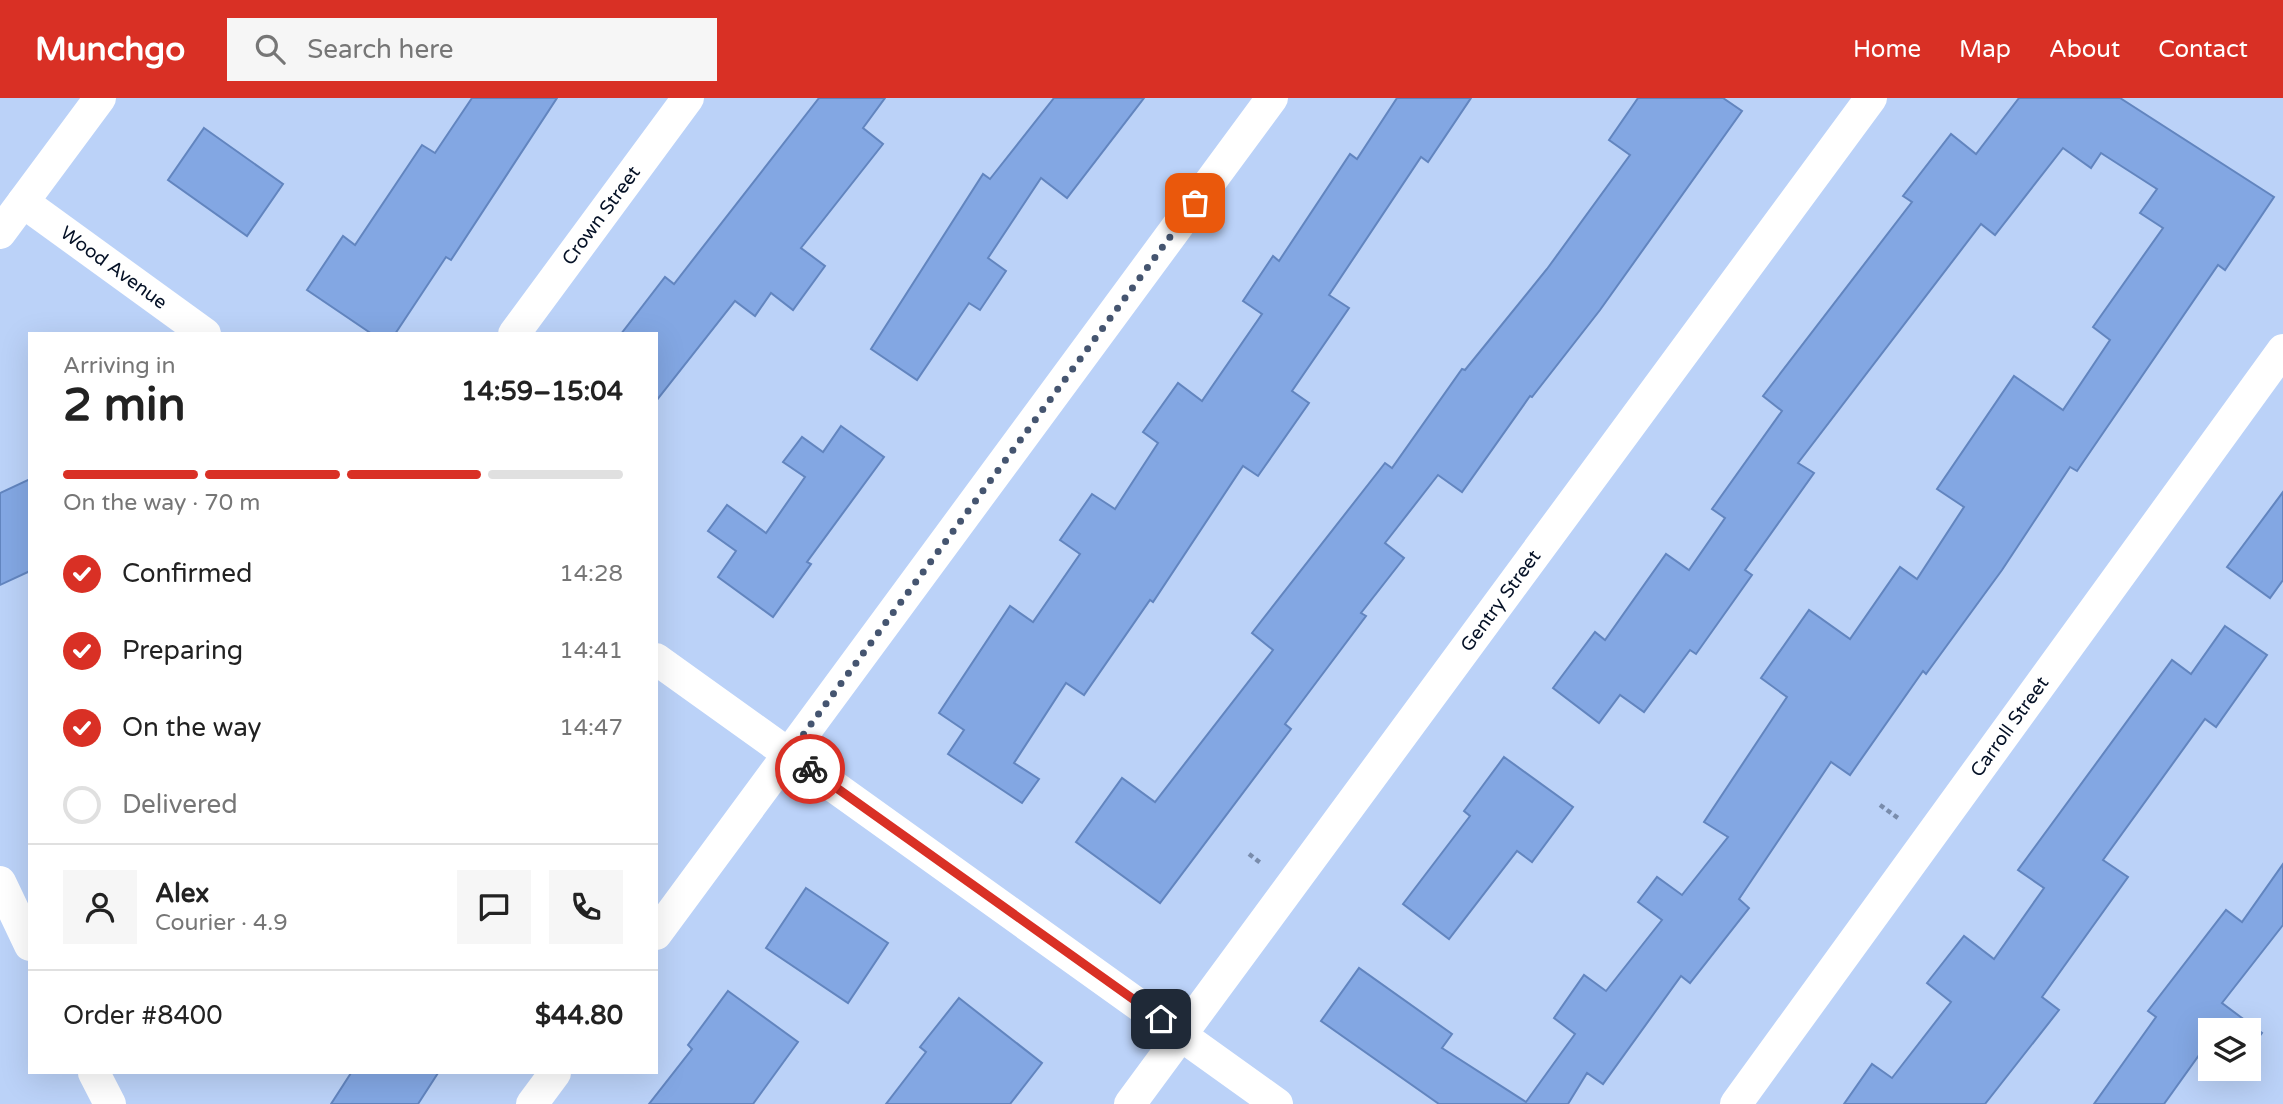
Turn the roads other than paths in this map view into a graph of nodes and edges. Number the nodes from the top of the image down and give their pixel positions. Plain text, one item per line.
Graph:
1 (100, 98) edge
2 (688, 98) edge
3 (1272, 98) edge
4 (1871, 98) edge
5 (23, 202) junction
6 (0, 233) edge
7 (202, 332) edge
8 (515, 332) edge
9 (2283, 350) edge
10 (658, 660) edge
11 (789, 754) junction
12 (0, 882) edge
13 (658, 931) edge
14 (28, 941) edge
15 (1181, 1034) junction
16 (95, 1074) edge
17 (554, 1074) edge
18 (110, 1104) edge
19 (532, 1104) edge
20 (1130, 1104) edge
21 (1277, 1104) edge
22 (1736, 1104) edge

1 - 5 street
2 - 8 street, Crown Street
3 - 11 street
4 - 15 street, Gentry Street
5 - 6 street
5 - 7 street, Wood Avenue
9 - 22 street, Carroll Street
10 - 11 street
11 - 13 street
11 - 15 street
12 - 14 street
15 - 20 street, Gentry Street
15 - 21 street
16 - 18 street
17 - 19 street

